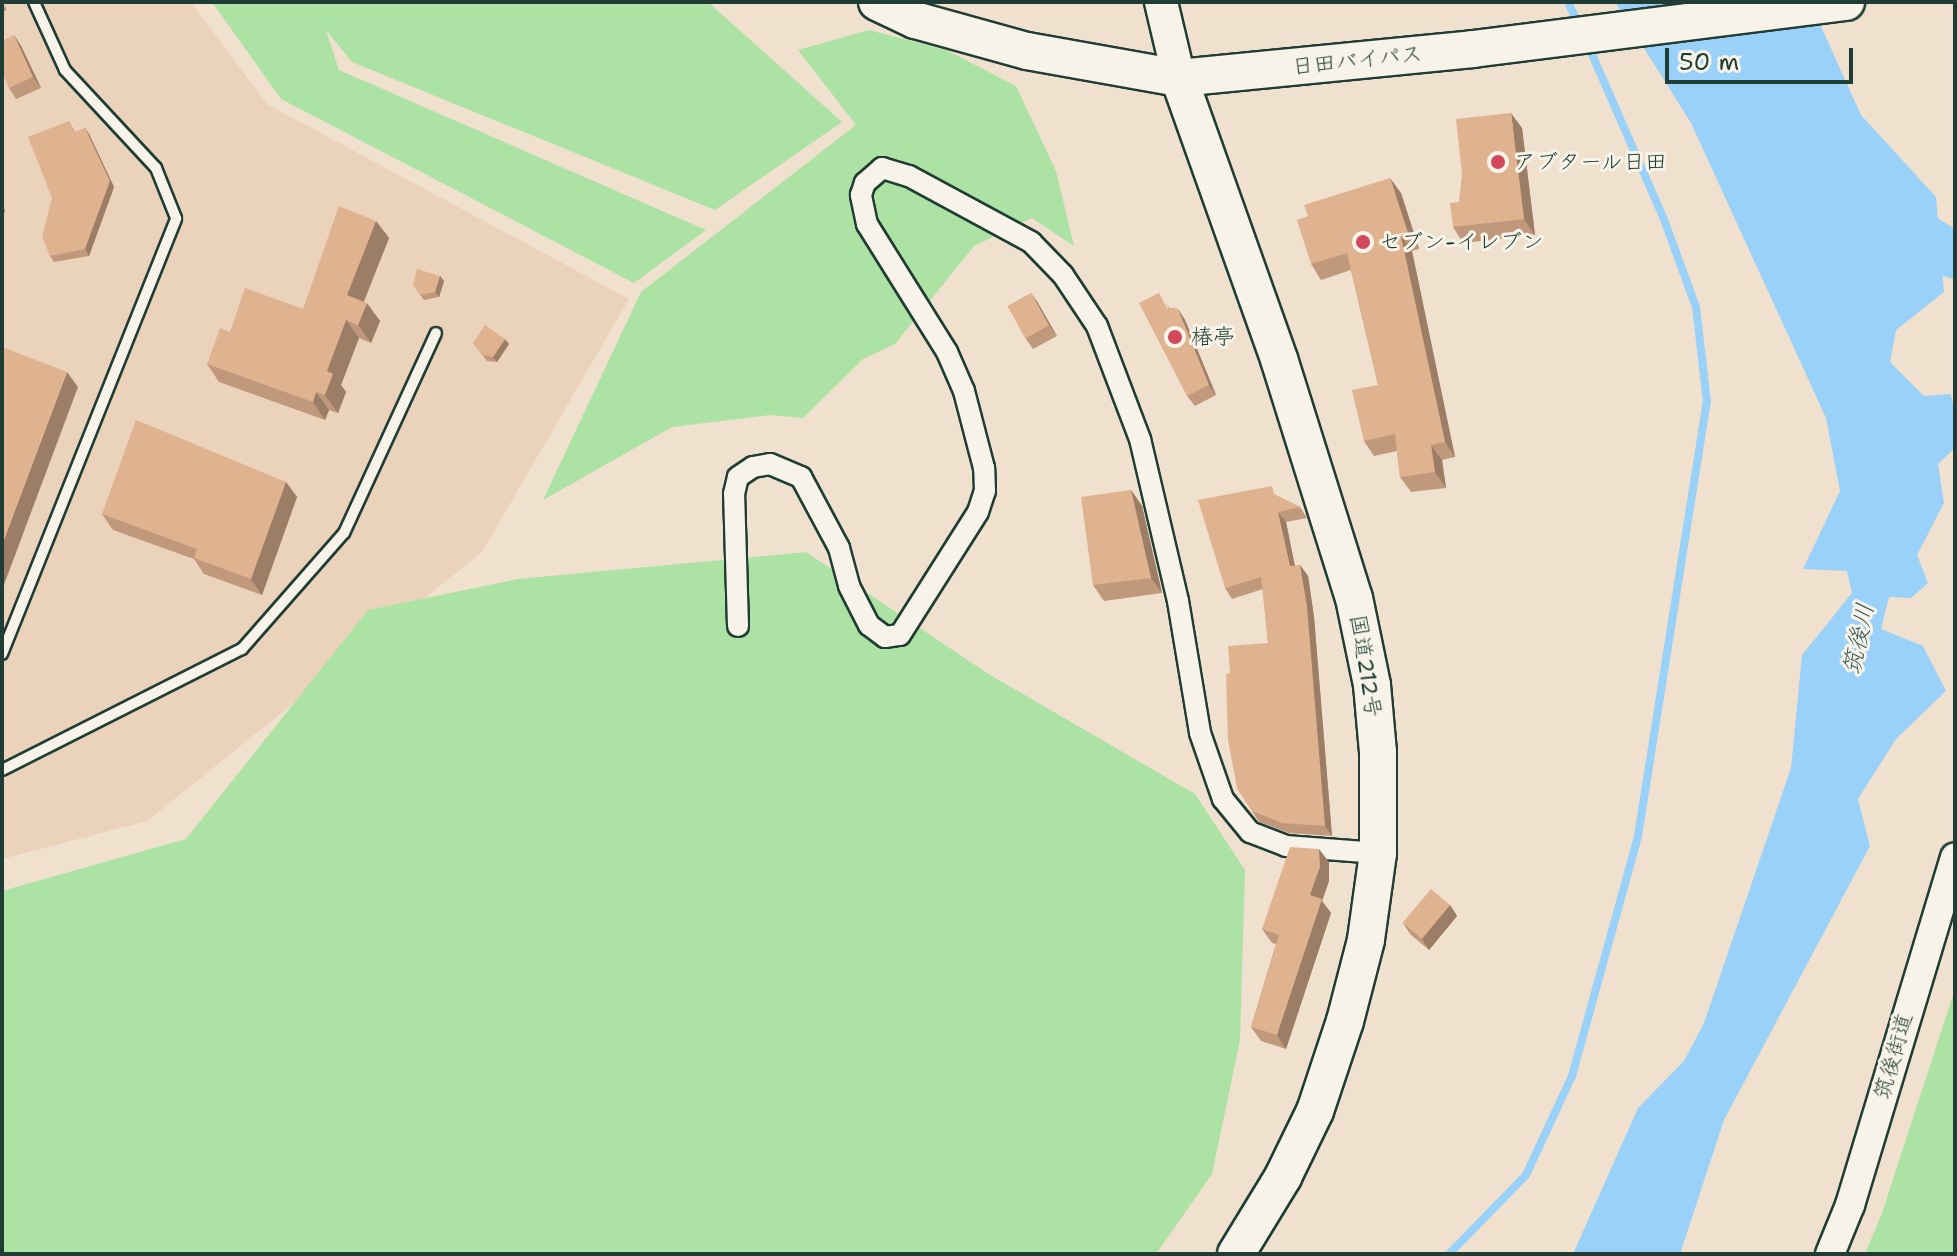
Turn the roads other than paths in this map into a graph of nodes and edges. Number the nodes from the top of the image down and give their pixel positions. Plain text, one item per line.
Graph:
1 (34, 2) edge
2 (877, 2) edge
3 (1161, 2) edge
4 (1846, 2) edge
5 (1179, 78) junction
6 (436, 333) dead end
7 (738, 626) dead end
8 (2, 654) edge
9 (2, 770) edge
10 (1378, 853) junction
11 (1955, 858) edge
12 (1236, 1254) edge
13 (1830, 1254) edge

1 - 8 lane
2 - 5 highway, 日田バイパス
3 - 5 main road
4 - 5 highway, 日田バイパス
5 - 10 highway, 国道212号
6 - 9 lane
7 - 10 street
10 - 12 highway, 国道212号
11 - 13 street, 筑後街道

